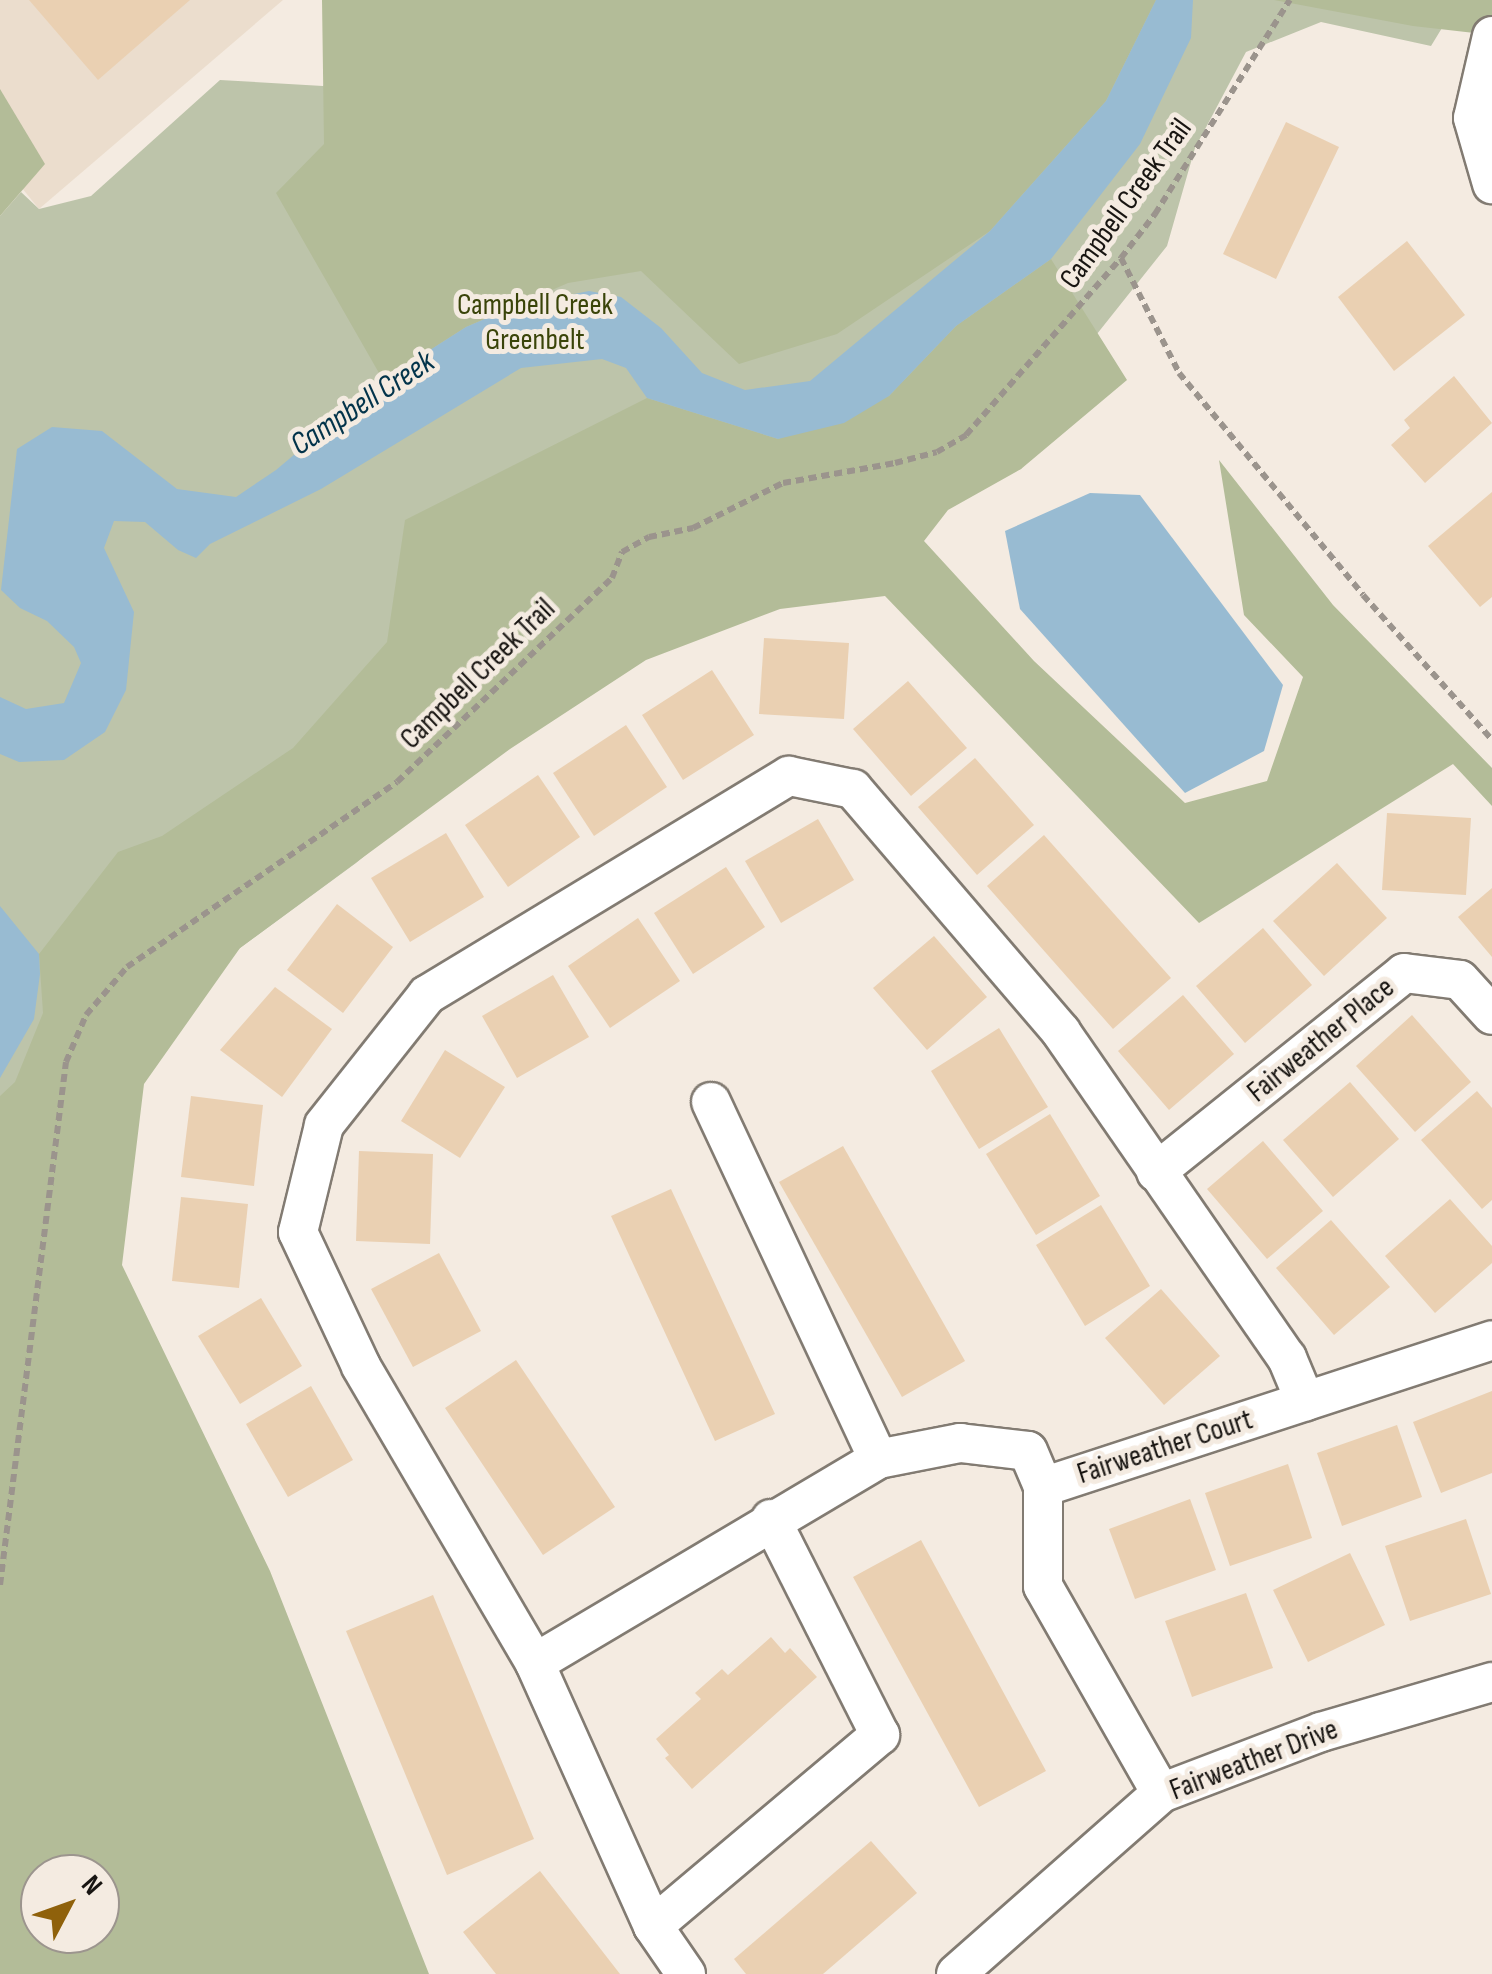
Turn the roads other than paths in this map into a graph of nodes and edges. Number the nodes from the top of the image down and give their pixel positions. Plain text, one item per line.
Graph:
1 (1492, 36) edge
2 (1492, 184) edge
3 (1492, 1015) edge
4 (711, 1102) dead end
5 (1156, 1172) junction
6 (1492, 1340) edge
7 (1306, 1401) junction
8 (878, 1459) junction
9 (1043, 1488) junction
10 (772, 1519) junction
11 (535, 1663) junction
12 (1492, 1682) edge
13 (1161, 1793) junction
14 (653, 1926) junction
15 (686, 1974) edge
16 (956, 1974) edge

1 - 2 street
3 - 5 street, Fairweather Place
4 - 8 street
5 - 7 street
5 - 11 street
6 - 7 street, Fairweather Court
7 - 9 street, Fairweather Court
8 - 9 street
8 - 10 street
9 - 13 street, Fairweather Court
10 - 11 street
10 - 14 street
11 - 14 street
12 - 13 street, Fairweather Drive
13 - 16 street, Fairweather Drive
14 - 15 street

